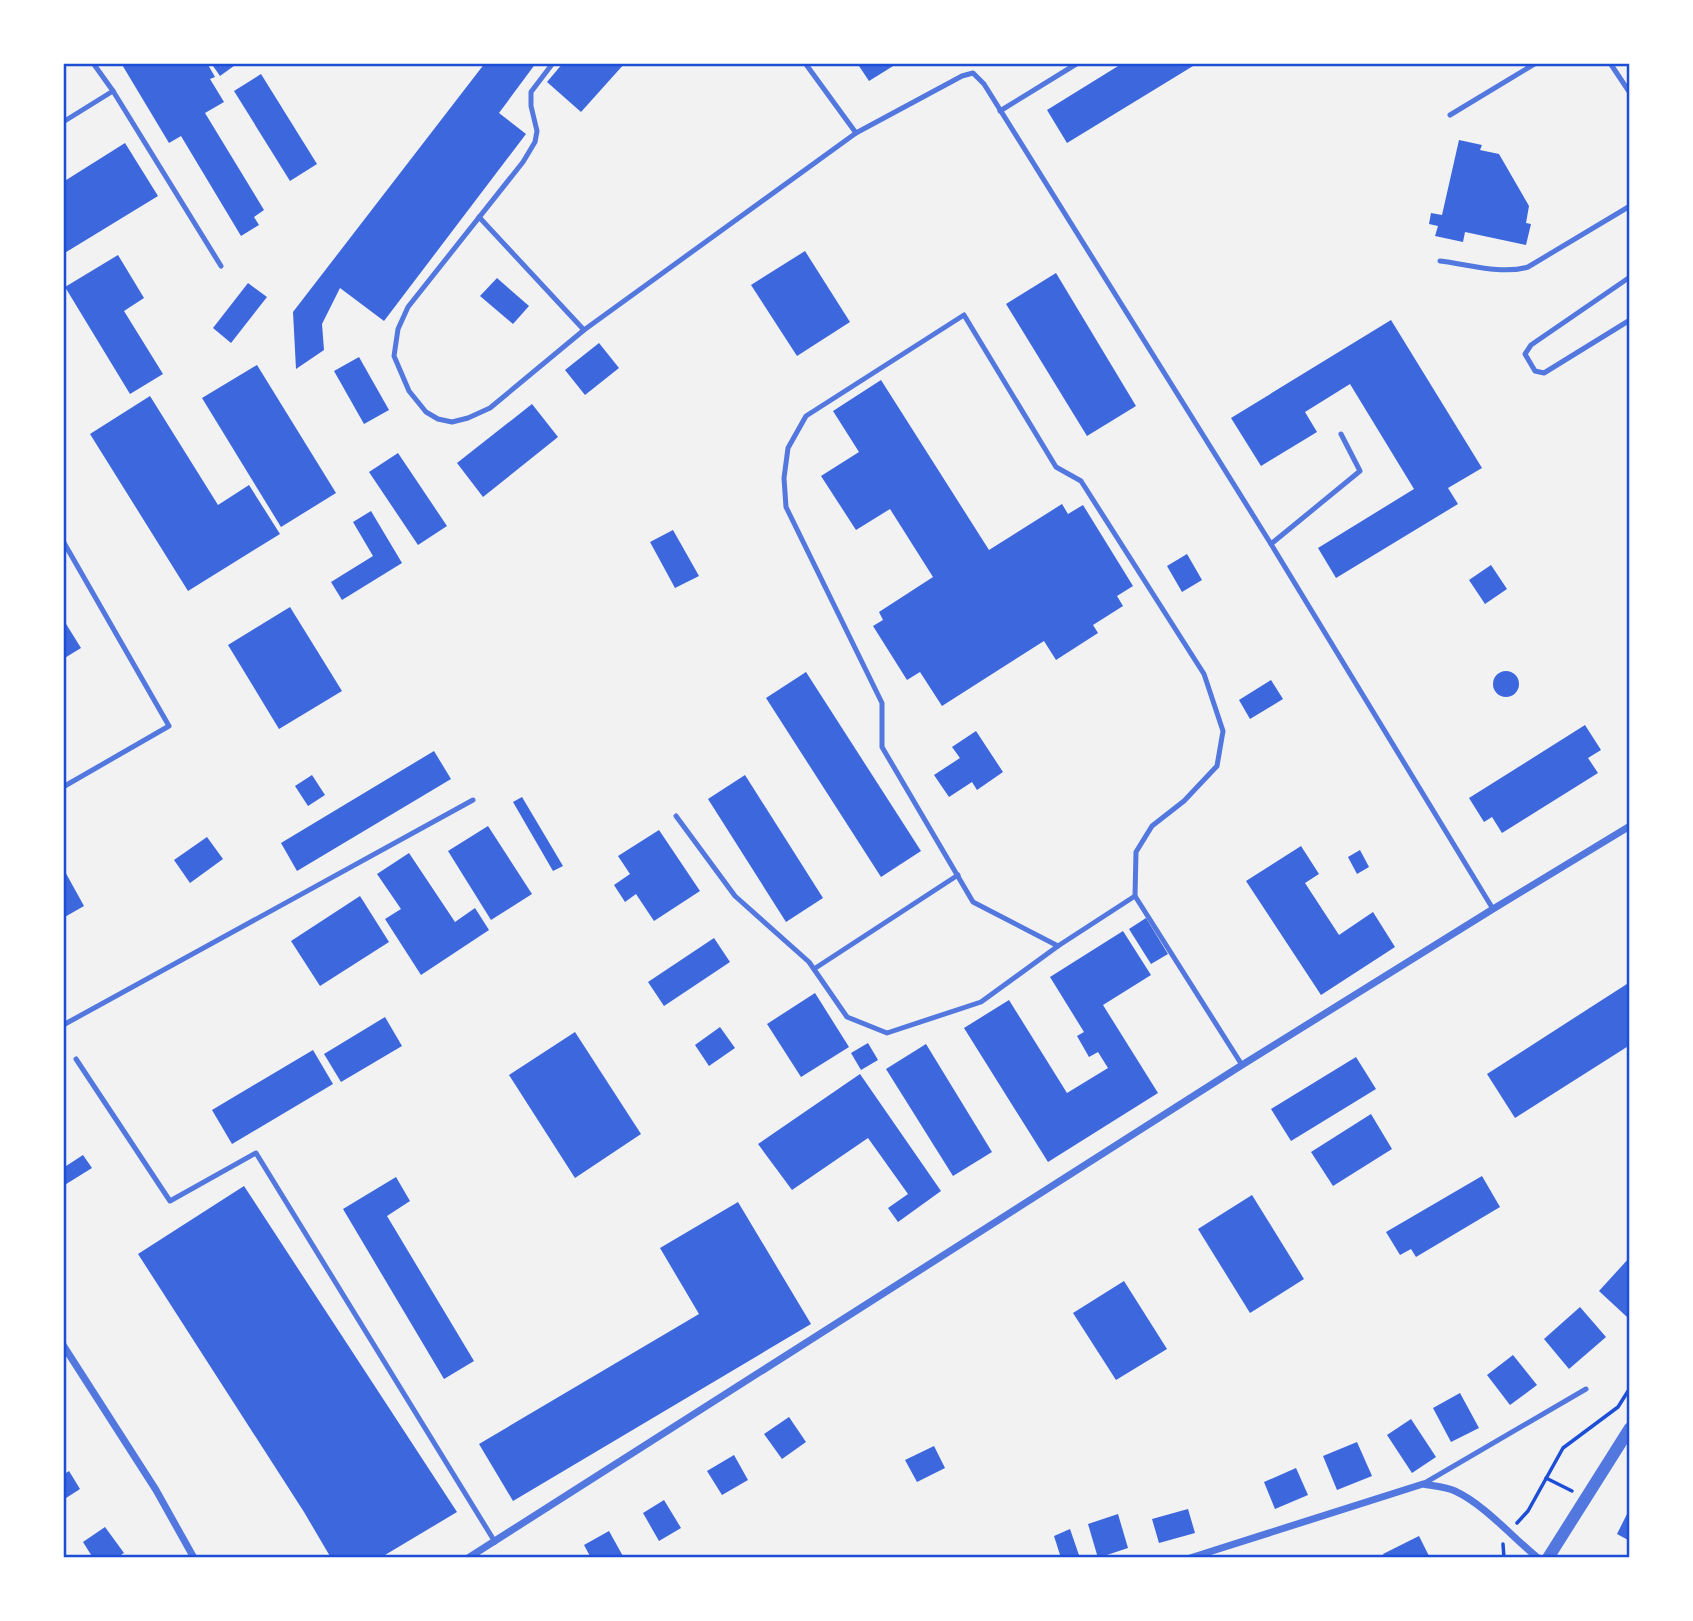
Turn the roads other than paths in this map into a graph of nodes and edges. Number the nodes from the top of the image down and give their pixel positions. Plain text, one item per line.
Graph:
1 (93, 63) edge
2 (553, 63) edge
3 (805, 63) edge
4 (1078, 63) edge
5 (1536, 63) edge
6 (1610, 63) edge
7 (113, 91) junction
8 (1630, 93) edge
9 (1000, 111) junction
10 (1450, 115) dead end
11 (63, 122) edge
12 (856, 133) junction
13 (1630, 206) edge
14 (479, 217) junction
15 (1440, 261) dead end
16 (221, 267) dead end
17 (1630, 277) edge
18 (1630, 320) edge
19 (584, 330) junction
20 (1341, 435) dead end
21 (63, 541) edge
22 (1271, 544) junction
23 (63, 787) edge
24 (473, 800) dead end
25 (676, 816) dead end
26 (1630, 826) edge
27 (958, 876) junction
28 (1135, 896) junction
29 (1493, 909) junction
30 (1058, 946) junction
31 (814, 969) junction
32 (63, 1021) edge
33 (76, 1059) dead end
34 (1242, 1065) junction
35 (63, 1345) edge
36 (1586, 1389) dead end
37 (1630, 1428) edge
38 (1423, 1484) junction
39 (495, 1542) junction
40 (194, 1558) edge
41 (468, 1558) edge
42 (1190, 1558) edge
43 (1538, 1558) edge
44 (1548, 1558) edge

1 - 7 lane
2 - 14 lane
3 - 12 lane
4 - 9 lane
5 - 10 lane
6 - 8 lane
7 - 11 lane
7 - 16 lane
9 - 12 lane
9 - 22 lane
12 - 19 lane
13 - 15 lane
14 - 19 lane
14 - 19 lane
17 - 18 lane
20 - 22 lane
21 - 23 lane
22 - 29 lane
24 - 32 lane
25 - 31 lane
26 - 29 street
27 - 28 lane
27 - 30 lane
27 - 31 lane
28 - 30 lane
28 - 34 lane
29 - 34 street
30 - 31 lane
33 - 39 lane
34 - 39 street
35 - 40 street
36 - 38 lane
37 - 44 street
38 - 42 street
38 - 43 street
39 - 41 street

